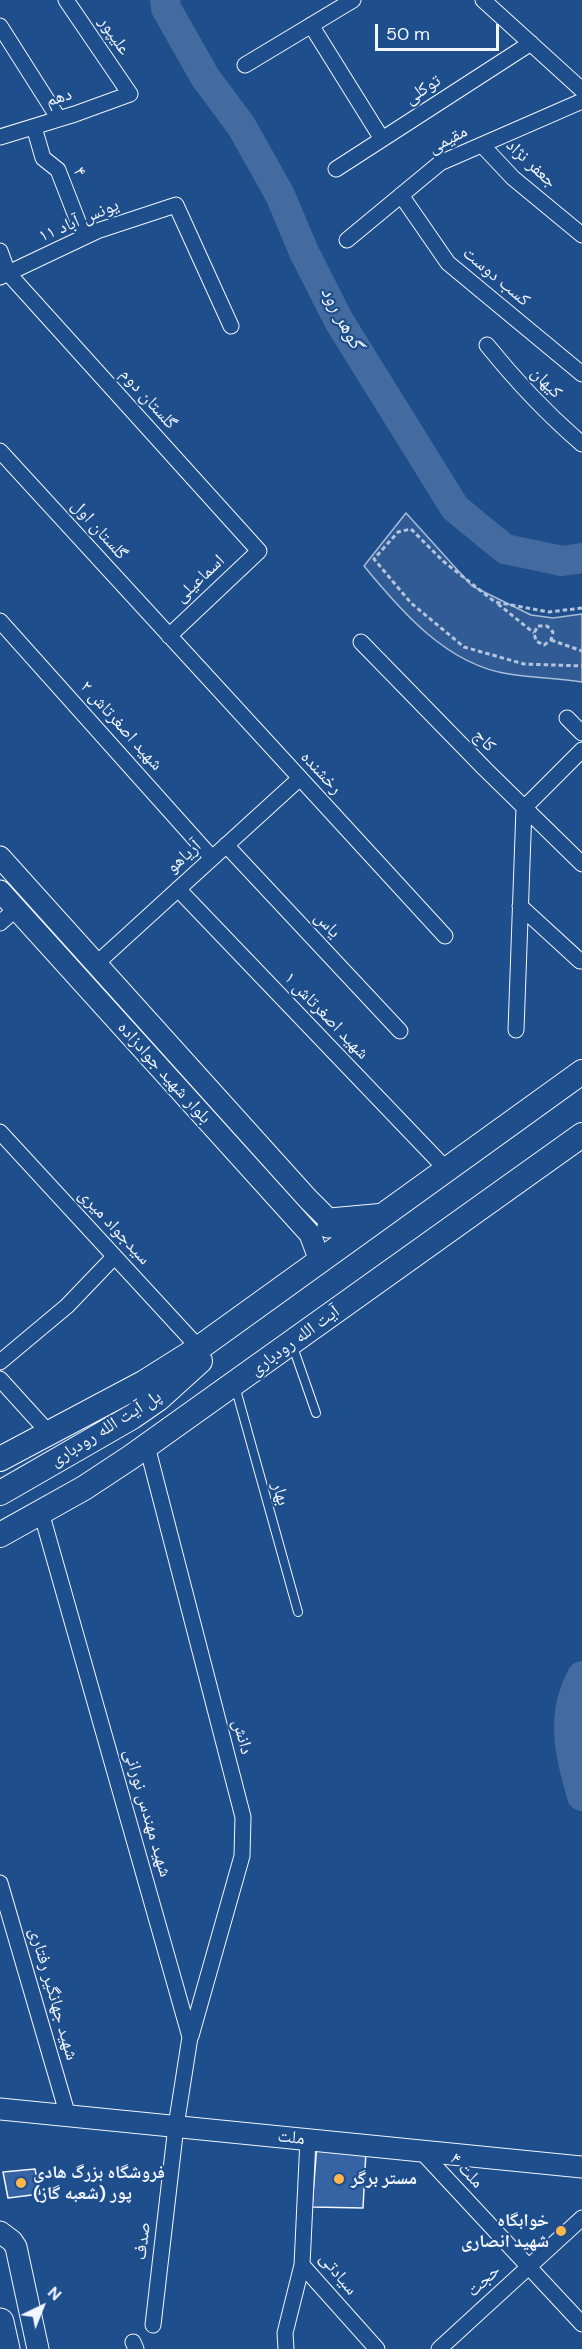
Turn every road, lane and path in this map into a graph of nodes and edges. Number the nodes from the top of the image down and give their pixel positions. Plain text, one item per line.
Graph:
1 (66, 0) edge
2 (483, 0) edge
3 (346, 2) edge
4 (311, 25) junction
5 (0, 27) edge
6 (531, 44) junction
7 (245, 65) dead end
8 (582, 90) edge
9 (130, 94) joint
10 (582, 101) edge
11 (58, 119) junction
12 (34, 126) junction
13 (0, 137) edge
14 (382, 139) junction
15 (482, 145) junction
16 (336, 169) dead end
17 (401, 195) junction
18 (582, 235) edge
19 (84, 237) junction
20 (347, 240) dead end
21 (0, 251) edge
22 (4, 275) edge
23 (231, 326) dead end
24 (487, 345) dead end
25 (582, 374) edge
26 (582, 444) edge
27 (0, 451) edge
28 (259, 551) joint
29 (495, 602) junction
30 (582, 608) edge
31 (0, 621) edge
32 (534, 633) junction
33 (169, 636) junction
34 (551, 640) junction
35 (362, 642) dead end
36 (582, 651) edge
37 (582, 666) edge
38 (567, 718) dead end
39 (582, 733) edge
40 (582, 750) edge
41 (299, 779) junction
42 (524, 808) junction
43 (226, 846) junction
44 (0, 857) edge
45 (212, 858) junction
46 (582, 864) edge
47 (178, 889) junction
48 (0, 891) edge
49 (520, 906) junction
50 (16, 909) junction
51 (0, 923) edge
52 (445, 936) dead end
53 (580, 961) dead end
54 (96, 963) junction
55 (79, 979) junction
56 (516, 1030) dead end
57 (400, 1031) dead end
58 (582, 1072) edge
59 (0, 1132) edge
60 (582, 1135) edge
61 (447, 1170) junction
62 (386, 1214) junction
63 (330, 1219) junction
64 (310, 1234) junction
65 (349, 1240) junction
66 (114, 1257) junction
67 (320, 1261) junction
68 (257, 1306) junction
69 (292, 1343) junction
70 (199, 1348) junction
71 (0, 1362) edge
72 (0, 1379) edge
73 (234, 1385) junction
74 (316, 1413) dead end
75 (49, 1433) junction
76 (147, 1446) junction
77 (0, 1459) edge
78 (0, 1493) edge
79 (41, 1512) junction
80 (0, 1535) edge
81 (298, 1612) dead end
82 (0, 1883) edge
83 (190, 2037) junction
84 (1, 2110) edge
85 (68, 2116) junction
86 (176, 2126) junction
87 (308, 2139) junction
88 (420, 2150) junction
89 (582, 2167) edge
90 (582, 2218) edge
91 (0, 2232) edge
92 (302, 2265) junction
93 (529, 2266) junction
94 (0, 2322) edge
95 (582, 2324) edge
96 (153, 2325) dead end
97 (6, 2349) edge
98 (38, 2349) edge
99 (286, 2349) edge
100 (377, 2349) edge
101 (439, 2349) edge

1 - 9 street, علیپور
2 - 6 street
3 - 4 street
4 - 7 street
4 - 14 street
5 - 11 street
6 - 8 street
6 - 14 street, توکلی
9 - 11 street, دهم
10 - 15 street, مقیمی
11 - 12 street, دهم
12 - 13 street, دهم
12 - 19 street, ۴
14 - 16 street, توکلی
15 - 17 street, مقیمی
15 - 18 street, جعفر نژاد
17 - 20 street, مقیمی
17 - 25 street, کسب دوست
19 - 22 street, یونس آباد ۱۱
19 - 23 street, یونس آباد ۱۱
21 - 22 street
22 - 28 street, گلستان دوم
24 - 26 street, کیهان
27 - 33 street, گلستان اول
28 - 33 street, اسماعیلی
29 - 30 path
29 - 32 path
29 - 37 path
31 - 45 street, شهید اصغرتاش ۲
32 - 34 path
32 - 34 path
33 - 41 street, رخشنده
34 - 36 path
35 - 42 street, کاج
38 - 39 street
40 - 42 street
41 - 43 street, آریاهو
41 - 52 street, رخشنده
42 - 46 street, کاج
42 - 49 street
43 - 45 street, آریاهو
43 - 57 street, یاس
44 - 54 street, بلوار شهید جوادزاده
45 - 47 street, آریاهو
47 - 54 street, آریاهو
47 - 61 street, شهید اصغرتاش ۱
48 - 50 street, بلوار شهید جوادزاده
49 - 53 street
49 - 56 street
50 - 51 street
50 - 55 street, بلوار شهید جوادزاده
54 - 55 street
54 - 63 street, بلوار شهید جوادزاده
55 - 64 street, بلوار شهید جوادزاده
58 - 61 main road
59 - 66 street, سیدجواد میری
60 - 69 main road, آیت الله رودباری
61 - 62 main road
62 - 63 street
62 - 65 main road
63 - 64 street
63 - 65 street, بلوار شهید جوادزاده
64 - 67 street, بلوار شهید جوادزاده
65 - 67 main road
66 - 70 street, سیدجواد میری
66 - 71 street
67 - 68 main road
68 - 70 main road
68 - 78 main road, پل آیت الله رودباری
69 - 73 main road, آیت الله رودباری
69 - 74 lane
70 - 75 main road
72 - 75 street
73 - 76 main road, آیت الله رودباری
73 - 81 lane, بهار
75 - 77 main road
76 - 79 main road, آیت الله رودباری
76 - 83 street, دانش
79 - 80 main road, آیت الله رودباری
79 - 83 street, شهید مهندس نورانی
82 - 85 street, شهید جهانگیر رفتاری
83 - 86 street, شهید مهندس نورانی
84 - 85 street, ملت
85 - 86 street, ملت
86 - 87 street, ملت
86 - 96 street, صدف
87 - 88 street, ملت
87 - 92 street, سیادتی
88 - 89 street, ملت
88 - 93 street, ملت ۴
90 - 93 street, حجت
91 - 98 street
92 - 99 street
92 - 100 street, سیادتی
93 - 95 street, ملت ۴
93 - 101 street, حجت
94 - 97 highway

